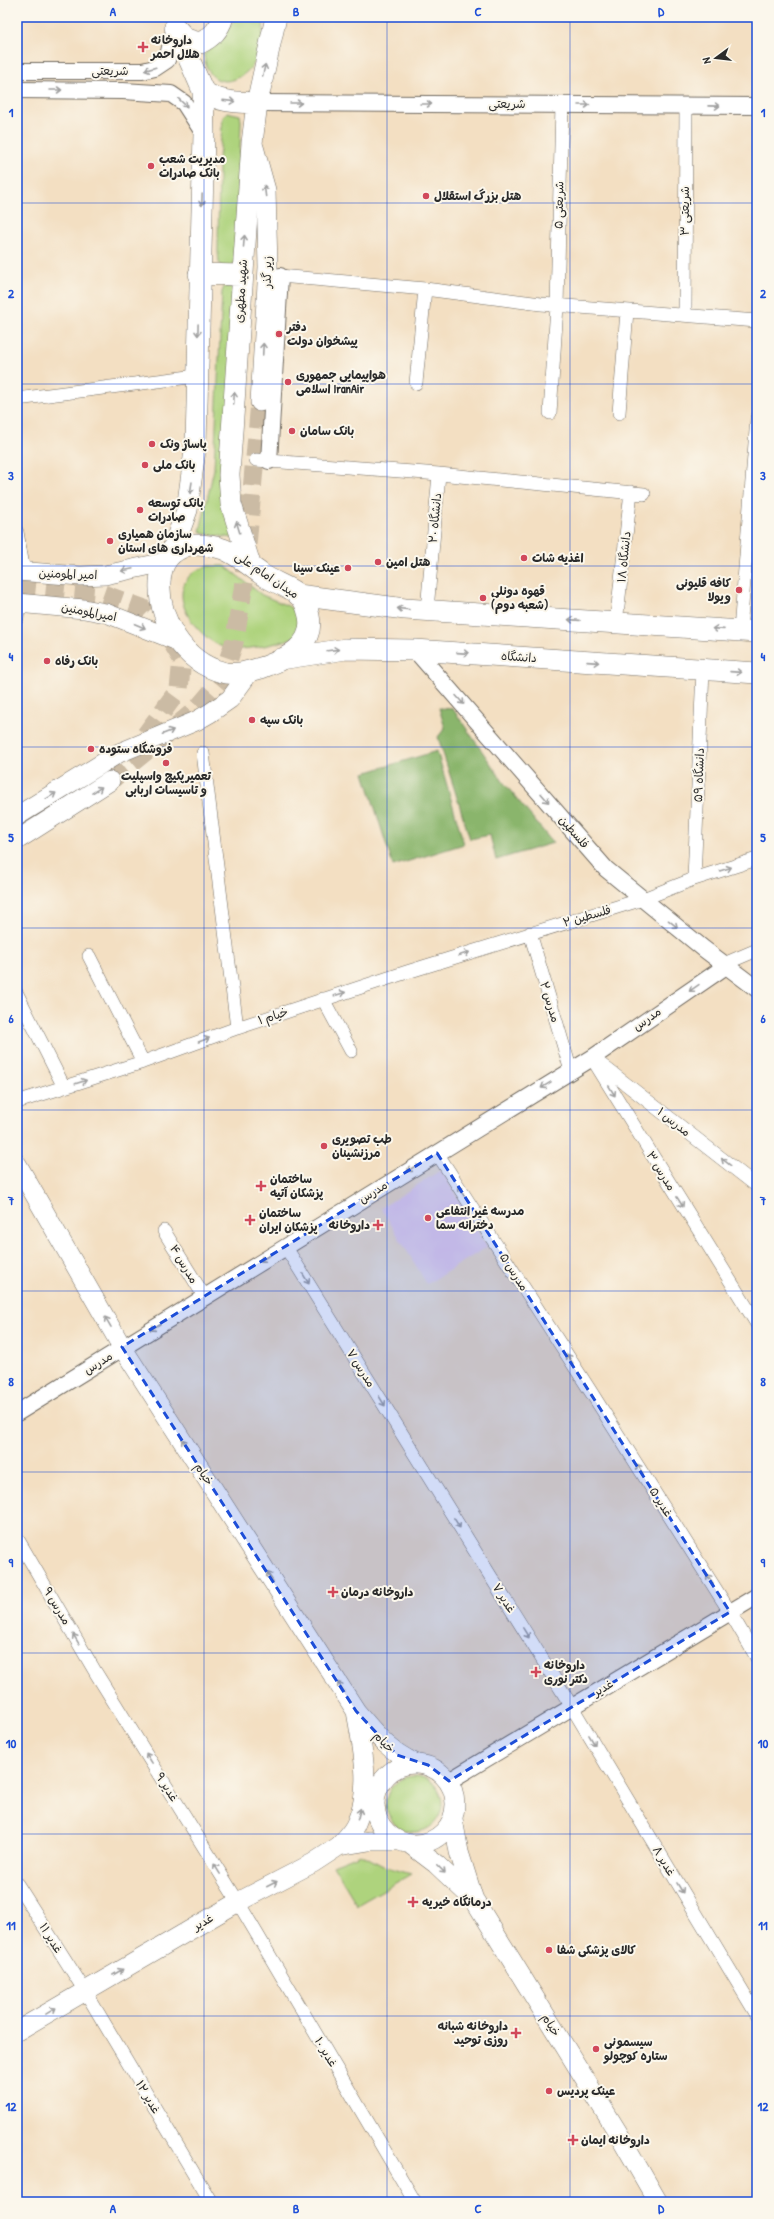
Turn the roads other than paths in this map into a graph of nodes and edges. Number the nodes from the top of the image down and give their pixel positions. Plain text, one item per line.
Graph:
1 (223, 17) edge
2 (276, 17) edge
3 (174, 22) edge
4 (17, 71) edge
5 (17, 90) edge
6 (203, 91) junction
7 (257, 103) junction
8 (562, 105) junction
9 (686, 106) junction
10 (757, 106) edge
11 (204, 134) junction
12 (252, 143) junction
13 (199, 274) junction
14 (241, 275) junction
15 (280, 276) joint
16 (425, 289) junction
17 (557, 306) junction
18 (627, 311) junction
19 (685, 315) junction
20 (757, 321) edge
21 (197, 376) junction
22 (416, 383) dead end
23 (17, 399) edge
24 (260, 402) tunnel mouth
25 (550, 413) dead end
26 (619, 413) dead end
27 (757, 418) edge
28 (263, 461) joint
29 (439, 474) junction
30 (631, 492) junction
31 (644, 494) dead end
32 (17, 532) edge
33 (168, 558) junction
34 (250, 564) junction
35 (20, 572) edge
36 (298, 595) junction
37 (18, 608) edge
38 (427, 610) junction
39 (616, 623) junction
40 (748, 631) edge
41 (180, 642) junction
42 (415, 650) junction
43 (281, 659) junction
44 (251, 670) junction
45 (703, 670) junction
46 (757, 673) edge
47 (203, 753) dead end
48 (110, 782) tunnel mouth
49 (17, 816) edge
50 (17, 840) edge
51 (757, 859) edge
52 (694, 879) junction
53 (643, 899) junction
54 (530, 933) junction
55 (757, 950) edge
56 (89, 956) dead end
57 (725, 965) junction
58 (757, 989) edge
59 (17, 994) edge
60 (323, 999) junction
61 (237, 1028) junction
62 (350, 1051) dead end
63 (592, 1058) junction
64 (143, 1062) junction
65 (571, 1070) junction
66 (64, 1087) junction
67 (17, 1102) edge
68 (437, 1153) junction
69 (17, 1164) edge
70 (757, 1186) edge
71 (164, 1231) dead end
72 (285, 1246) junction
73 (204, 1296) junction
74 (757, 1324) edge
75 (122, 1347) junction
76 (591, 1392) joint
77 (17, 1413) edge
78 (437, 1490) joint
79 (17, 1538) edge
80 (757, 1596) edge
81 (730, 1612) junction
82 (757, 1658) edge
83 (96, 1673) joint
84 (572, 1707) junction
85 (356, 1711) junction
86 (415, 1763) junction
87 (449, 1781) junction
88 (453, 1819) junction
89 (404, 1843) junction
90 (339, 1846) junction
91 (17, 1884) edge
92 (475, 1901) junction
93 (238, 1902) junction
94 (85, 1991) junction
95 (757, 2015) edge
96 (17, 2031) edge
97 (211, 2202) edge
98 (415, 2202) edge
99 (658, 2202) edge

1 - 3 main road
7 -> 2 main road, شهید مطهری
3 -> 4 street, شریعتی
3 - 6 main road
5 -> 11 street
6 -> 7 main road
6 - 11 main road
7 -> 8 street, شریعتی
7 - 12 main road, شهید مطهری
8 -> 9 street, شریعتی
8 - 17 street, شریعتی ۵
9 -> 10 street, شریعتی
9 - 19 street, شریعتی ۳
11 -> 13 main road
14 -> 12 main road, شهید مطهری
24 -> 12 main road, زیر گذر
13 - 14 main road
13 -> 21 main road
34 -> 14 main road, شهید مطهری
15 - 16 street
15 - 28 street
16 - 17 street
16 - 22 street
17 - 18 street
17 - 25 street, شریعتی ۵
18 - 19 street
18 - 26 street
19 - 20 street
21 - 23 street
21 -> 33 main road
27 - 40 street
28 - 29 street
29 - 30 street
29 - 38 street, دانشگاه ۲۰
30 - 31 street
30 - 39 street, دانشگاه ۱۸
32 - 35 street
33 - 34 main road, میدان امام علی
33 -> 35 main road, امیر المومنین
33 - 41 main road, میدان امام علی
34 - 36 main road, میدان امام علی
38 -> 36 main road
36 - 43 main road, میدان امام علی
37 -> 41 main road, امیرالمومنین
39 -> 38 main road
40 -> 39 main road
41 - 44 main road, میدان امام علی
43 -> 42 main road, دانشگاه
42 -> 45 main road, دانشگاه
42 -> 53 street, فلسطین
43 - 44 main road, میدان امام علی
49 -> 44 main road
45 -> 46 main road, دانشگاه
45 - 52 street, دانشگاه ۵۹
47 - 61 street
50 -> 48 main road
52 -> 51 street, فلسطین ۲
52 - 53 street, فلسطین ۲
53 - 54 street, فلسطین ۲
53 -> 57 street, فلسطین
60 -> 54 street, خیام ۱
54 - 65 street, مدرس ۲
55 - 57 street
56 - 64 street
57 - 58 street, فلسطین
57 -> 63 street, مدرس
59 - 66 street
60 - 61 street, خیام ۱
60 - 62 street
64 -> 61 street, خیام ۱
63 - 65 street, مدرس
70 -> 63 street, مدرس ۱
63 -> 74 street, مدرس ۳
66 -> 64 street, خیام ۱
65 -> 68 street, مدرس
66 - 67 street, خیام ۱
68 -> 72 street, مدرس
76 -> 68 street, مدرس ۵
75 -> 69 main road, خیام
71 - 73 street, مدرس ۴
72 -> 73 street, مدرس
72 -> 78 street, مدرس ۷
73 -> 75 street, مدرس
75 - 77 street, مدرس
85 -> 75 main road, خیام
81 -> 76 street, غدیر ۵
78 -> 84 street, غدیر ۷
83 -> 79 street, مدرس ۹
80 - 81 street, غدیر
81 - 82 street, غدیر ۵
81 - 84 street, غدیر
93 -> 83 street, غدیر ۹
84 - 87 street, غدیر
84 -> 95 street, غدیر ۸
85 - 86 main road, خیام
90 -> 85 main road
86 - 87 main road
86 - 89 main road
87 - 88 main road
88 - 89 main road
88 - 92 main road
89 - 90 main road, غدیر
89 -> 92 main road, خیام
93 -> 90 main road, غدیر
91 - 94 street, غدیر ۱۱
92 - 99 main road, خیام
94 -> 93 main road, غدیر
93 - 98 street, غدیر ۱۰
96 -> 94 main road, غدیر
94 - 97 street, غدیر ۱۲

